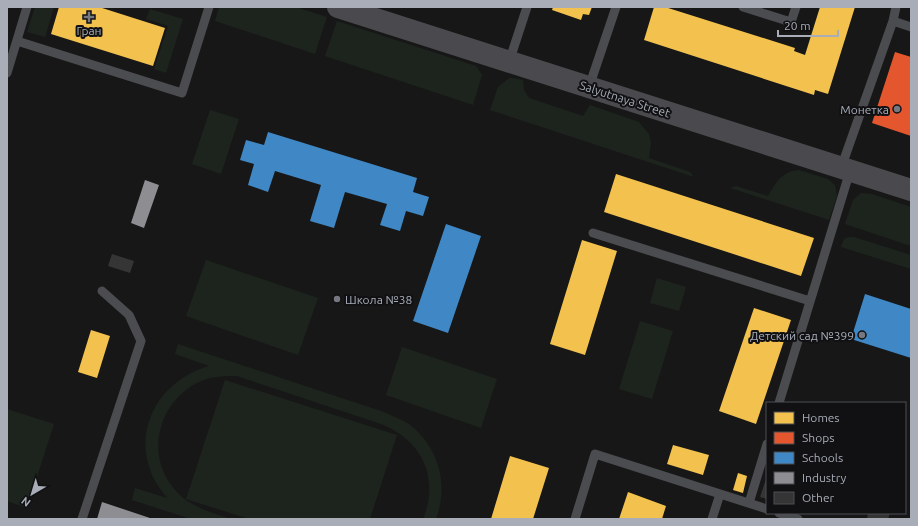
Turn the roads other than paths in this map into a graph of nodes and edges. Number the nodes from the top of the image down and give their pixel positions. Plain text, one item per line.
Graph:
1 (27, 7) edge
2 (209, 7) edge
3 (338, 7) edge
4 (527, 7) edge
5 (616, 7) edge
6 (743, 7) edge
7 (796, 7) edge
8 (896, 7) edge
9 (893, 21) junction
10 (911, 27) edge
11 (17, 41) junction
12 (509, 62) junction
13 (7, 73) edge
14 (589, 87) junction
15 (845, 169) junction
16 (911, 190) edge
17 (593, 233) dead end
18 (102, 291) dead end
19 (810, 301) junction
20 (779, 402) edge
21 (766, 447) edge
22 (720, 494) junction
23 (749, 503) junction
24 (766, 509) edge
25 (782, 514) edge
26 (82, 519) edge
27 (575, 519) edge
28 (712, 519) edge
29 (798, 519) edge

1 - 11 lane
2 - 11 lane
3 - 12 street, Salyutnaya Street
4 - 12 lane
5 - 14 lane
6 - 7 lane
8 - 9 lane
9 - 10 lane
9 - 15 lane
11 - 13 lane
12 - 14 street, Salyutnaya Street
14 - 15 street, Salyutnaya Street
15 - 16 street, Salyutnaya Street
15 - 19 lane
17 - 19 lane
18 - 26 lane
19 - 20 lane
21 - 23 lane
22 - 23 lane
22 - 27 lane
22 - 28 lane
23 - 24 lane
25 - 29 lane

